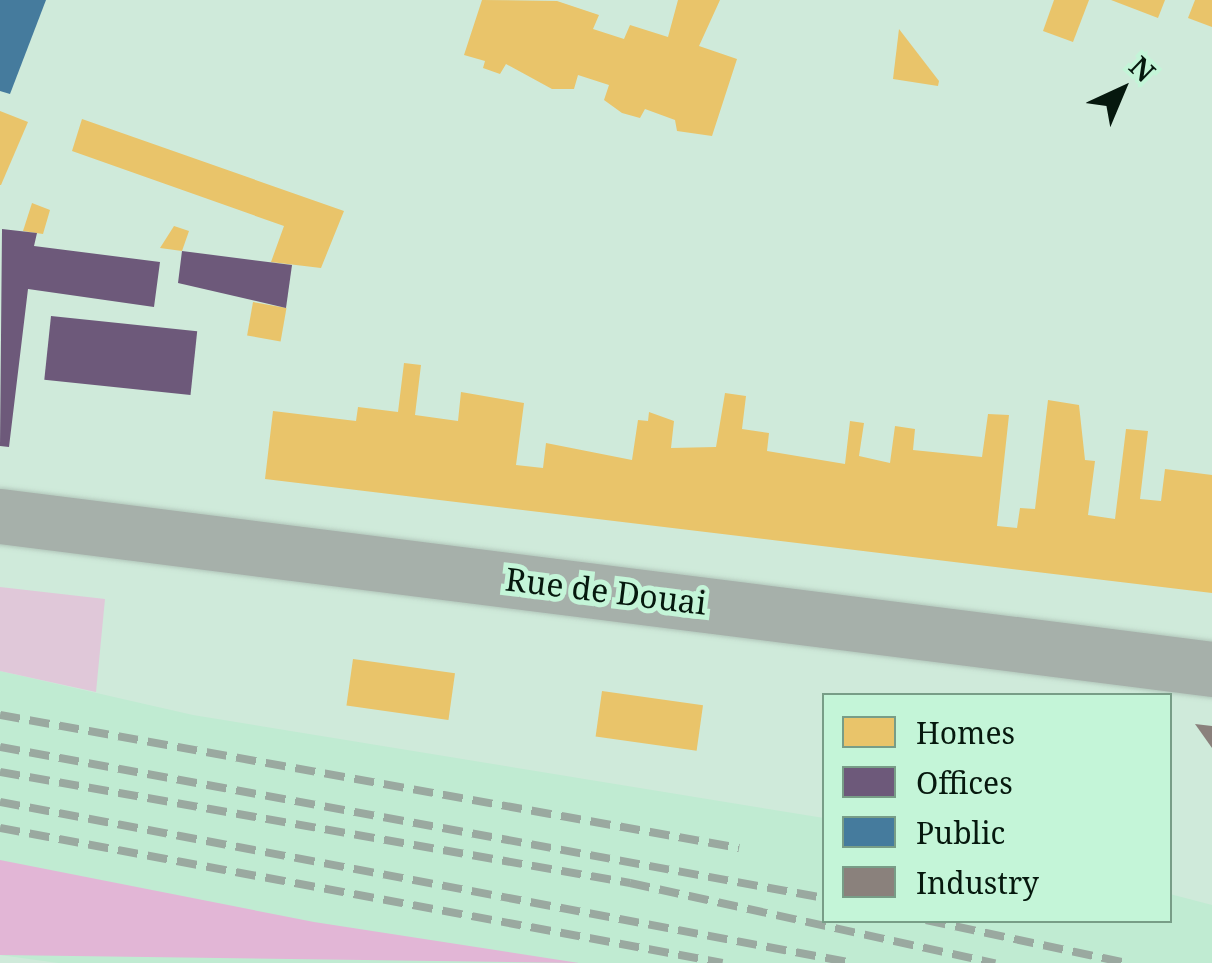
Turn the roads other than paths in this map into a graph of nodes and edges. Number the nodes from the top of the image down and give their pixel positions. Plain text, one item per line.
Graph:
1 (0, 516) edge
2 (1212, 668) edge

1 - 2 street, Rue de Douai

